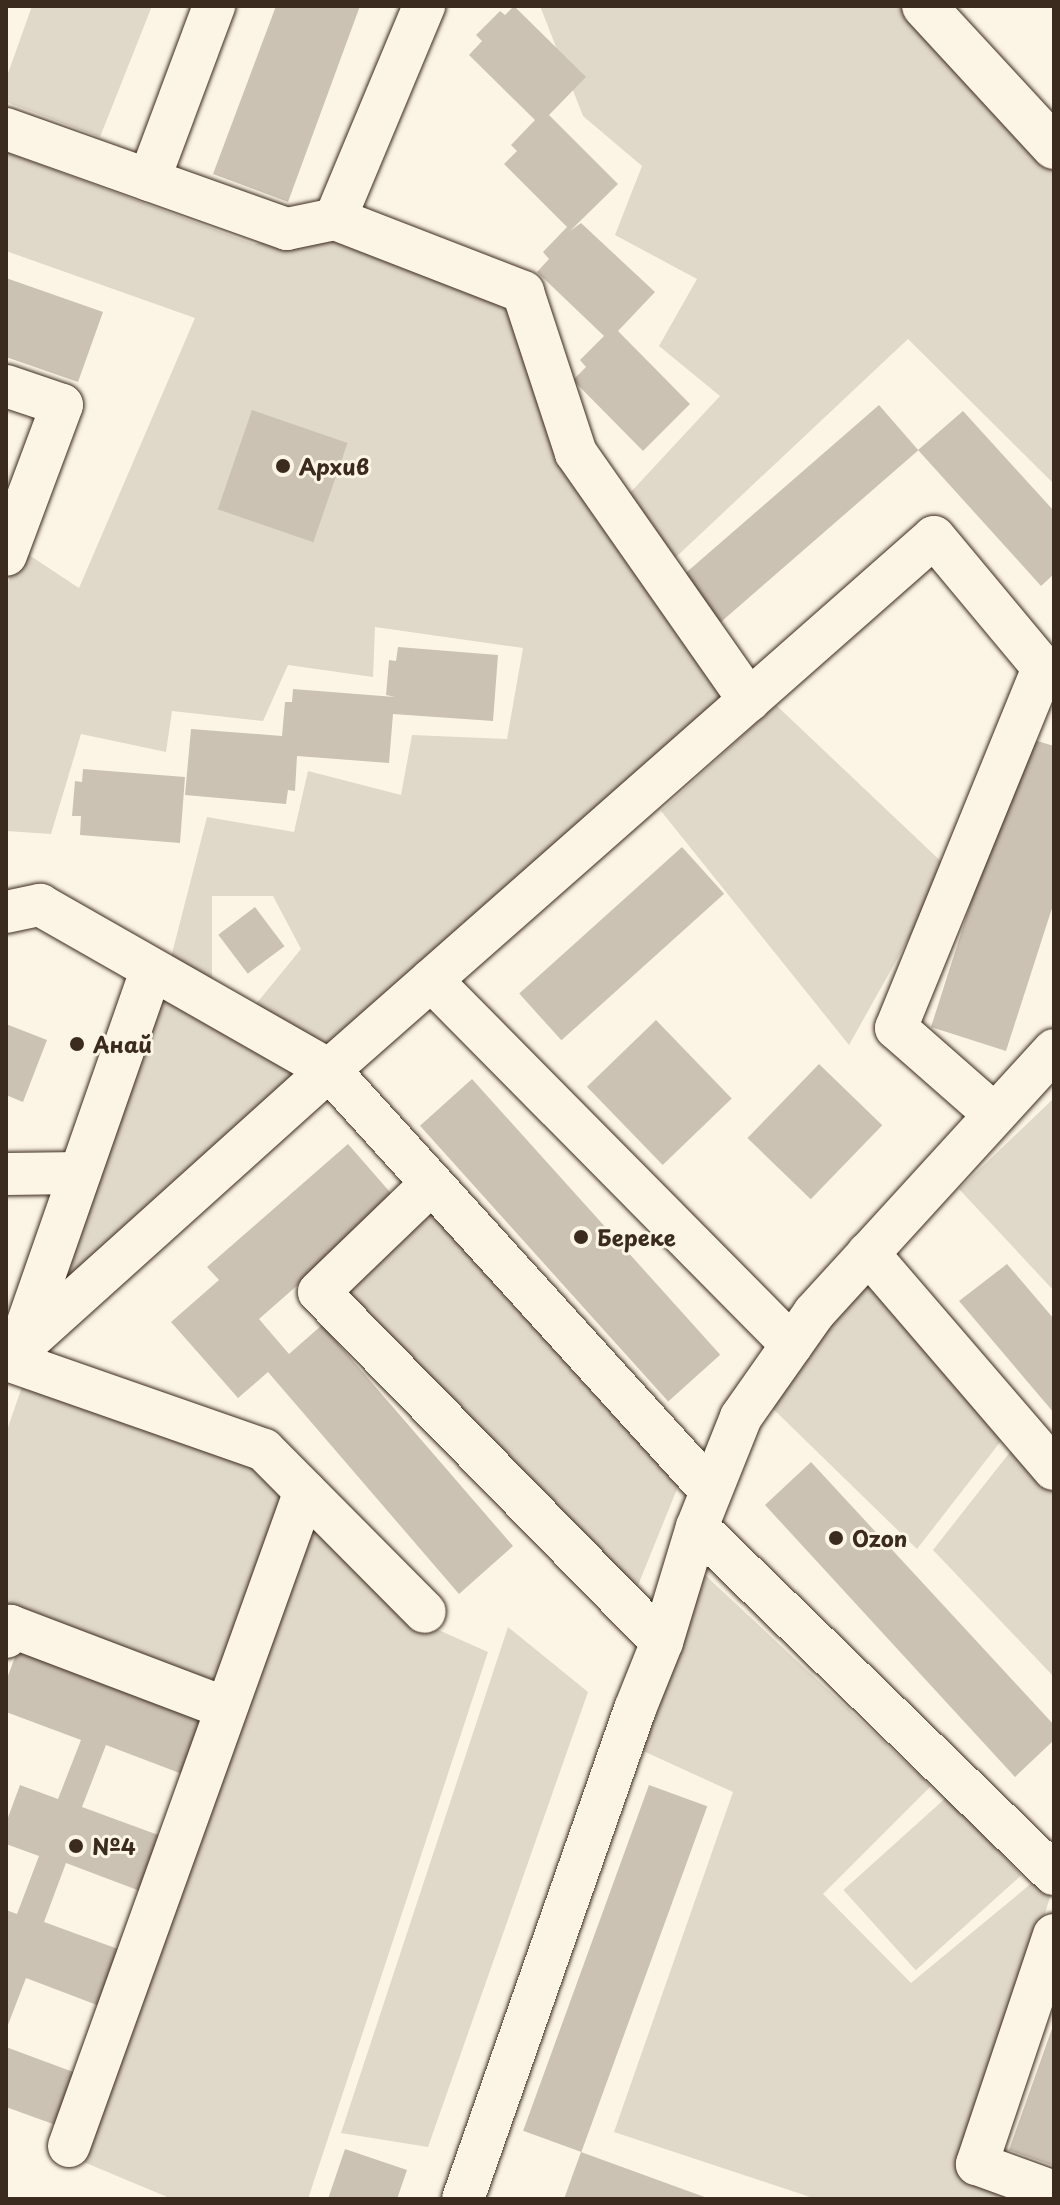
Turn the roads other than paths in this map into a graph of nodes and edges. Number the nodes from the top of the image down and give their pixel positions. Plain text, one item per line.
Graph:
1 (214, 6) edge
2 (424, 6) edge
3 (924, 6) edge
4 (6, 129) edge
5 (1054, 147) edge
6 (149, 180) junction
7 (335, 219) junction
8 (6, 386) edge
9 (6, 555) edge
10 (749, 700) junction
11 (6, 912) edge
12 (152, 969) junction
13 (431, 980) junction
14 (1054, 1050) edge
15 (329, 1070) junction
16 (994, 1114) junction
17 (80, 1173) junction
18 (6, 1174) edge
19 (430, 1185) junction
20 (868, 1253) junction
21 (792, 1345) junction
22 (12, 1365) edge
23 (1054, 1469) edge
24 (305, 1491) junction
25 (704, 1509) junction
26 (425, 1612) dead end
27 (6, 1637) edge
28 (662, 1642) junction
29 (226, 1708) junction
30 (1054, 1874) edge
31 (1054, 1935) edge
32 (69, 2146) dead end
33 (1054, 2192) edge
34 (463, 2199) edge

1 - 6 street
2 - 7 street
3 - 5 main road
4 - 6 street
6 - 7 street
7 - 10 street
8 - 9 street
10 - 13 street
10 - 16 street
11 - 12 street
12 - 15 street
12 - 17 street
13 - 15 street
13 - 21 street
14 - 16 street
15 - 19 street
15 - 22 street
16 - 20 street
17 - 18 street
17 - 22 street
19 - 25 street
19 - 28 street
20 - 21 street
20 - 23 street
21 - 25 street
22 - 24 street
24 - 26 street
24 - 29 street
25 - 28 street
25 - 30 street
27 - 29 street
28 - 34 street
29 - 32 street
31 - 33 street

